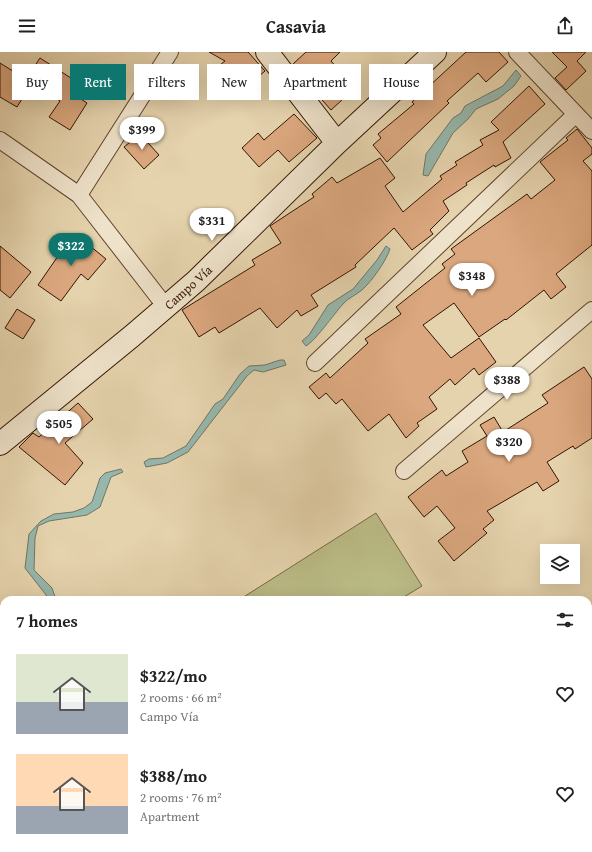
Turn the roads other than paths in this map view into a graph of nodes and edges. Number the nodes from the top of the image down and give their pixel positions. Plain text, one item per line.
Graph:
1 (170, 52) edge
2 (267, 52) edge
3 (435, 52) edge
4 (517, 52) edge
5 (576, 114) junction
6 (591, 127) edge
7 (0, 140) edge
8 (337, 143) junction
9 (79, 195) junction
10 (166, 307) junction
11 (592, 310) edge
12 (315, 363) dead end
13 (0, 444) edge
14 (404, 471) dead end

1 - 9 street
2 - 8 street
3 - 8 street, Campo Vía
4 - 5 street
5 - 6 street
5 - 12 street
7 - 9 street
8 - 10 street, Campo Vía
9 - 10 street
10 - 13 street, Campo Vía
11 - 14 street

